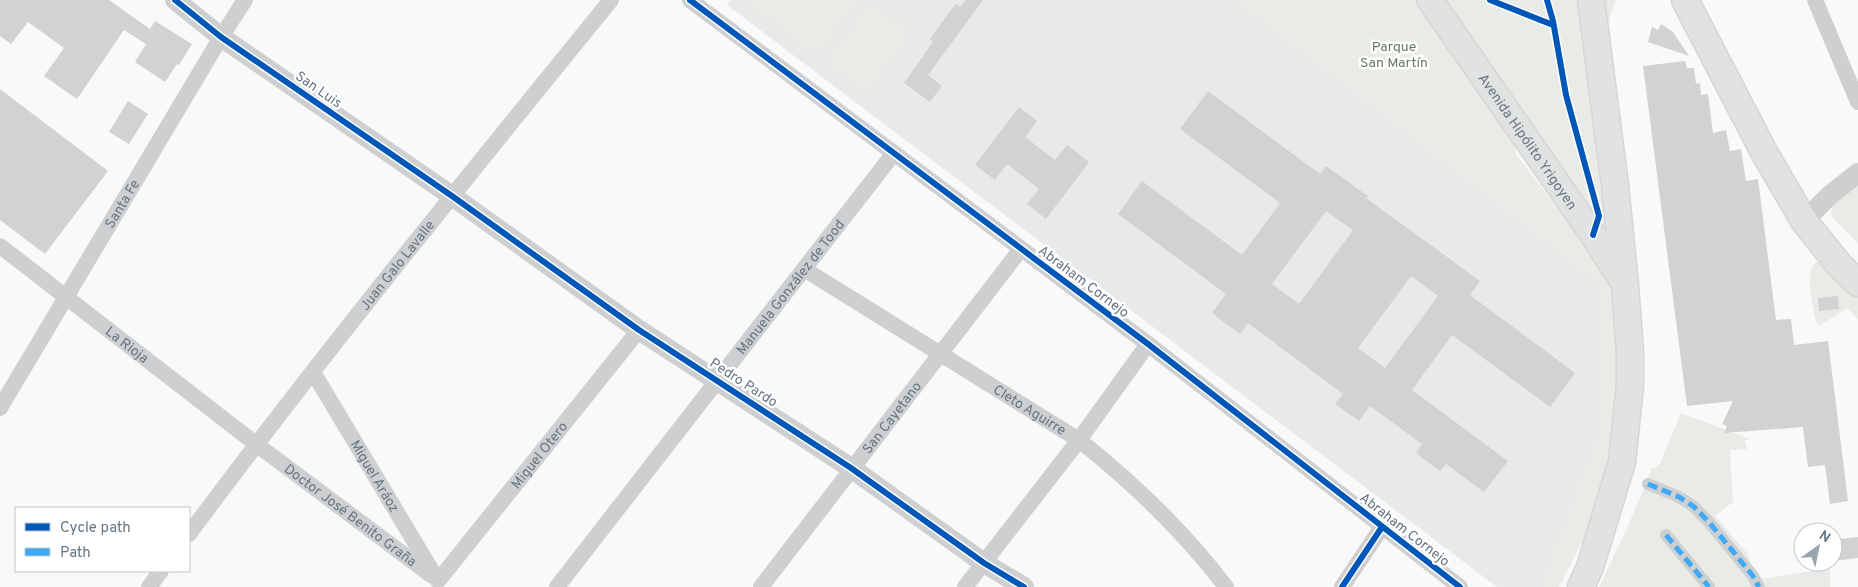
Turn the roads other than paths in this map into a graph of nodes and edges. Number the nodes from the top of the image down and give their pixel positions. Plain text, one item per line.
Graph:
1 (175, 0) edge
2 (245, 0) edge
3 (611, 0) edge
4 (690, 0) edge
5 (1430, 0) edge
6 (1591, 0) edge
7 (1685, 0) edge
8 (1815, 0) edge
9 (221, 37) junction
10 (1858, 102) edge
11 (894, 152) junction
12 (1858, 173) edge
13 (452, 196) junction
14 (1804, 221) junction
15 (0, 246) edge
16 (1021, 249) junction
17 (804, 269) junction
18 (1858, 283) edge
19 (1625, 285) junction
20 (66, 297) junction
21 (639, 330) junction
22 (1148, 344) junction
23 (941, 354) junction
24 (314, 372) junction
25 (718, 380) junction
26 (0, 408) edge
27 (1079, 440) junction
28 (256, 444) junction
29 (851, 468) junction
30 (1648, 484) dead end
31 (1382, 527) junction
32 (190, 533) edge
33 (1666, 536) dead end
34 (984, 563) junction
35 (161, 572) edge
36 (442, 584) edge
37 (149, 587) edge
38 (557, 587) edge
39 (761, 587) edge
40 (965, 587) edge
41 (1024, 587) edge
42 (1226, 587) edge
43 (1342, 587) edge
44 (1460, 587) edge
45 (1581, 587) edge
46 (1709, 587) edge
47 (1759, 587) edge

1 - 9 street, San Luis
2 - 9 street, Santa Fe
3 - 13 street, Juan Galo Lavalle
4 - 11 street, Abraham Cornejo
5 - 19 main road, Avenida Hipólito Yrigoyen
6 - 19 highway, Avenida Hipólito Yrigoyen
7 - 14 highway
8 - 10 street
9 - 13 street, San Luis
9 - 20 street, Santa Fe
11 - 16 street, Abraham Cornejo
11 - 17 street, Manuela González de Tood
12 - 14 street
13 - 21 street, Pedro Pardo
13 - 24 street, Juan Galo Lavalle
14 - 18 highway
15 - 20 street, La Rioja
16 - 22 street, Abraham Cornejo
16 - 23 street, San Cayetano
17 - 23 street, Cleto Aguirre
17 - 25 street, Manuela González de Tood
19 - 45 highway, Avenida Hipólito Yrigoyen
20 - 26 street, Santa Fe
20 - 28 street, La Rioja
21 - 25 street, Pedro Pardo
21 - 36 street, Miguel Otero
22 - 27 street
22 - 31 street, Abraham Cornejo
23 - 27 street, Cleto Aguirre
23 - 29 street, San Cayetano
24 - 28 street, Juan Galo Lavalle
24 - 36 street, Miguel Aráoz
25 - 29 street, Pedro Pardo
25 - 38 street, Manuela González de Tood
27 - 34 street
27 - 42 street, Cleto Aguirre
28 - 32 street, Juan Galo Lavalle
28 - 36 street, Doctor José Benito Graña
29 - 34 street, Pedro Pardo
29 - 39 street, San Cayetano
30 - 47 street
31 - 43 street
31 - 44 street, Abraham Cornejo
33 - 46 street
34 - 40 street
34 - 41 street, Pedro Pardo
35 - 37 street

